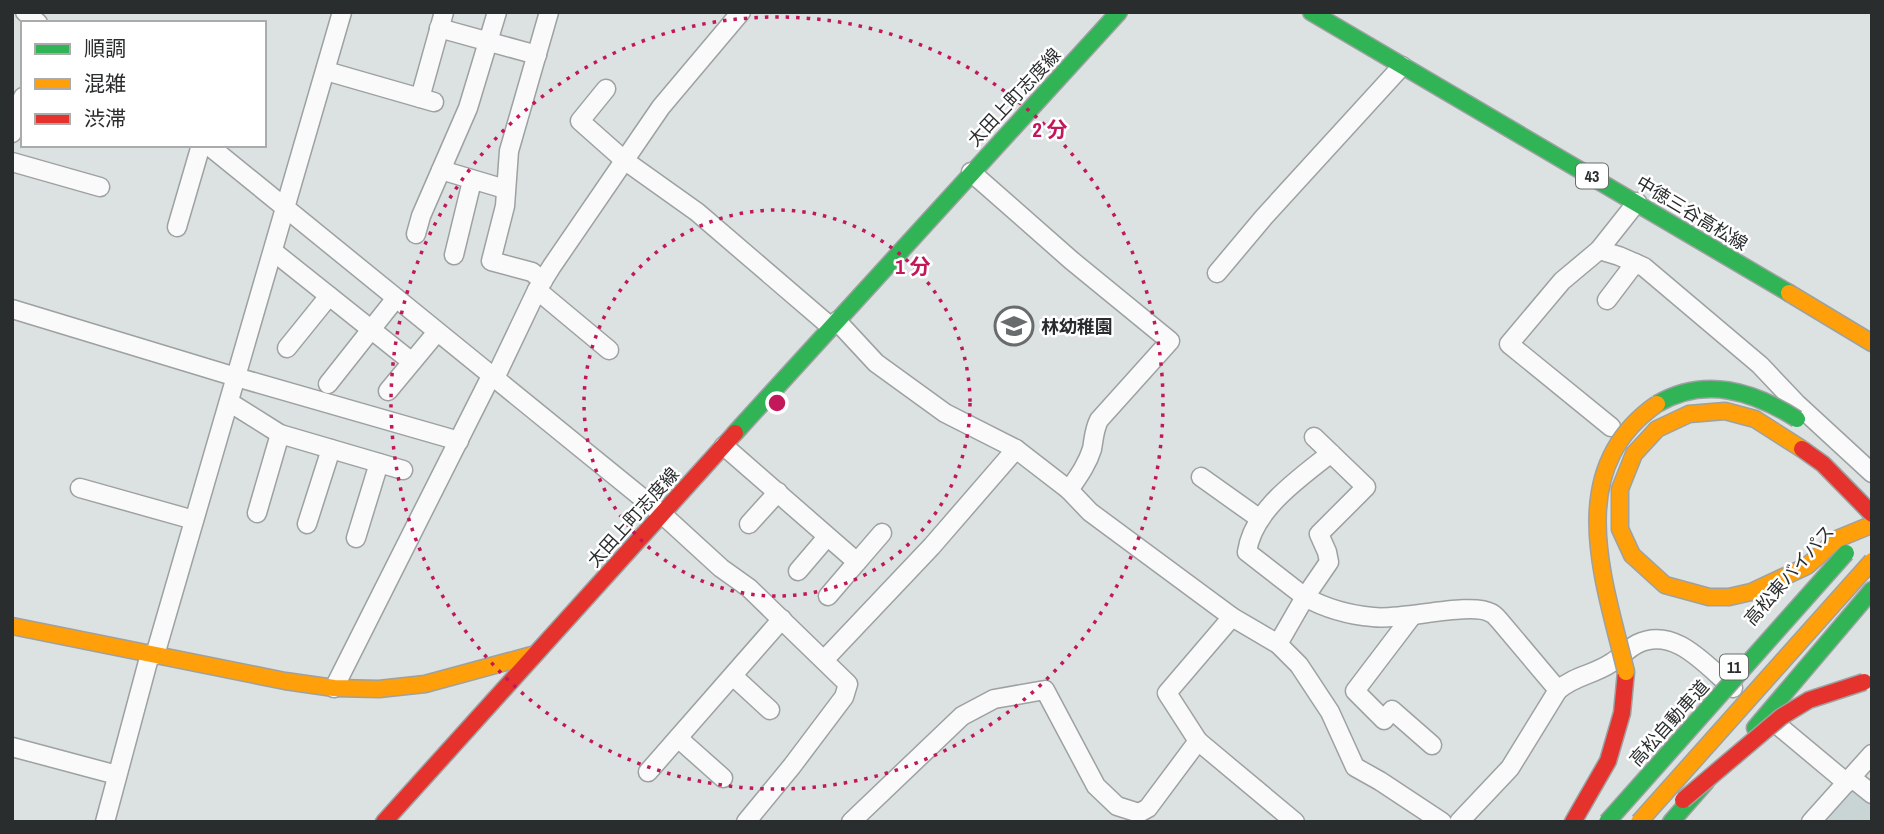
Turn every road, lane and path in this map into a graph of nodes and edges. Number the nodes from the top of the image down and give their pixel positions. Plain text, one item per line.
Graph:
1 (342, 12) edge
2 (497, 12) edge
3 (549, 12) edge
4 (741, 12) edge
5 (1119, 12) edge
6 (1311, 12) edge
7 (442, 20) edge
8 (488, 42) junction
9 (537, 55) junction
10 (1402, 66) junction
11 (326, 71) junction
12 (606, 89) dead end
13 (21, 104) edge
14 (12, 133) edge
15 (200, 147) edge
16 (210, 147) edge
17 (624, 160) junction
18 (12, 162) edge
19 (441, 170) junction
20 (971, 172) junction
21 (472, 181) junction
22 (100, 187) dead end
23 (505, 189) junction
24 (1637, 202) junction
25 (286, 209) junction
26 (177, 227) dead end
27 (416, 234) dead end
28 (1598, 250) junction
29 (274, 252) junction
30 (454, 255) dead end
31 (1635, 263) junction
32 (1217, 273) dead end
33 (540, 285) junction
34 (329, 296) junction
35 (396, 298) junction
36 (1607, 300) dead end
37 (12, 310) edge
38 (834, 324) junction
39 (371, 330) junction
40 (437, 332) junction
41 (1872, 343) edge
42 (287, 348) dead end
43 (610, 350) dead end
44 (412, 362) junction
45 (236, 377) junction
46 (495, 378) junction
47 (328, 384) dead end
48 (388, 391) dead end
49 (229, 402) junction
50 (1796, 403) junction
51 (1611, 426) junction
52 (280, 435) junction
53 (1314, 437) dead end
54 (459, 441) junction
55 (724, 446) junction
56 (331, 449) junction
57 (1016, 449) junction
58 (1331, 453) junction
59 (379, 463) junction
60 (403, 470) dead end
61 (1872, 473) edge
62 (1201, 477) dead end
63 (80, 488) dead end
64 (1069, 490) junction
65 (1872, 491) edge
66 (778, 492) junction
67 (257, 513) dead end
68 (1872, 513) edge
69 (662, 514) junction
70 (1260, 519) junction
71 (194, 520) junction
72 (307, 524) dead end
73 (750, 524) dead end
74 (1872, 525) edge
75 (882, 533) dead end
76 (827, 537) junction
77 (356, 538) dead end
78 (1872, 561) edge
79 (857, 562) junction
80 (799, 570) dead end
81 (1872, 590) edge
82 (828, 596) dead end
83 (1306, 597) junction
84 (1412, 616) junction
85 (1232, 617) junction
86 (782, 619) junction
87 (12, 626) edge
88 (1278, 644) junction
89 (152, 654) junction
90 (533, 655) junction
91 (824, 660) junction
92 (1611, 663) junction
93 (733, 676) junction
94 (1723, 680) junction
95 (1872, 681) edge
96 (334, 688) junction
97 (1558, 690) junction
98 (770, 710) dead end
99 (1766, 716) junction
100 (678, 738) junction
101 (1198, 741) junction
102 (1432, 745) dead end
103 (12, 747) edge
104 (1872, 754) edge
105 (648, 772) dead end
106 (117, 775) junction
107 (723, 778) dead end
108 (1850, 780) junction
109 (1872, 794) edge
110 (105, 822) edge
111 (384, 822) edge
112 (746, 822) edge
113 (851, 822) edge
114 (1295, 822) edge
115 (1441, 822) edge
116 (1459, 822) edge
117 (1573, 822) edge
118 (1596, 822) edge
119 (1607, 822) edge
120 (1639, 822) edge
121 (1661, 822) edge
122 (1671, 822) edge
123 (1811, 822) edge

1 - 11 street
2 - 8 street
3 - 9 street
4 - 17 street
5 - 20 main road, 太田上町志度線
6 - 10 main road, 中徳三谷高松線 / 43
7 - 8 street
7 - 11 street
8 - 9 street
8 - 19 street
9 - 23 street
10 - 24 main road, 中徳三谷高松線 / 43
10 - 32 street
11 - 25 street
12 - 17 street
13 - 14 street
15 - 26 street
16 - 25 street
17 - 33 street
17 - 38 street
18 - 22 street
19 - 21 street
19 - 27 street
20 - 38 main road, 太田上町志度線
20 - 64 street
21 - 23 street
21 - 30 street
23 - 33 street
24 - 28 street
24 - 41 main road, 中徳三谷高松線 / 43
25 - 29 street
25 - 35 street
28 - 31 street
28 - 51 street
29 - 34 street
29 - 45 street
31 - 36 street
31 - 50 street
33 - 43 street
33 - 46 street
34 - 39 street
34 - 42 street
35 - 39 street
35 - 40 street
37 - 45 street
38 - 55 main road, 太田上町志度線
38 - 57 street
39 - 44 street
39 - 47 street
40 - 44 street
40 - 46 street
44 - 48 street
45 - 49 street
45 - 54 street
46 - 54 street
46 - 69 street
49 - 52 street
49 - 71 street
50 - 51 street
50 - 61 street
51 - 92 street
52 - 56 street
52 - 67 street
53 - 58 street
54 - 96 street
55 - 66 street
55 - 69 main road, 太田上町志度線
56 - 59 street
56 - 72 street
57 - 64 street
57 - 91 street
58 - 70 street
58 - 83 street
59 - 60 street
59 - 77 street
62 - 70 street
63 - 71 street
64 - 85 street
65 - 117 main road, bridge
66 - 73 street
66 - 76 street
68 - 74 main road, bridge
68 - 94 main road, 高松東バイパス / 11
69 - 86 street
69 - 90 main road, 太田上町志度線
70 - 83 street
71 - 89 street
74 - 119 main road, 高松自動車道, bridge
75 - 79 street
76 - 79 street
76 - 80 street
78 - 120 main road, bridge
79 - 82 street
81 - 99 main road
83 - 84 street
83 - 88 street
84 - 97 street
84 - 102 street
85 - 88 street
85 - 101 street
86 - 91 street
86 - 93 street
87 - 89 main road
88 - 115 street
89 - 96 main road
89 - 106 street
90 - 96 main road
90 - 111 main road, 太田上町志度線
91 - 112 street
92 - 94 street
92 - 97 street
93 - 98 street
93 - 100 street
94 - 99 street
94 - 118 main road, 高松東バイパス / 11
95 - 121 main road, bridge
97 - 116 street
99 - 108 street
99 - 122 main road
100 - 105 street
100 - 107 street
101 - 113 street
101 - 114 street
103 - 106 street
104 - 108 street
106 - 110 street
108 - 109 street
108 - 123 street

